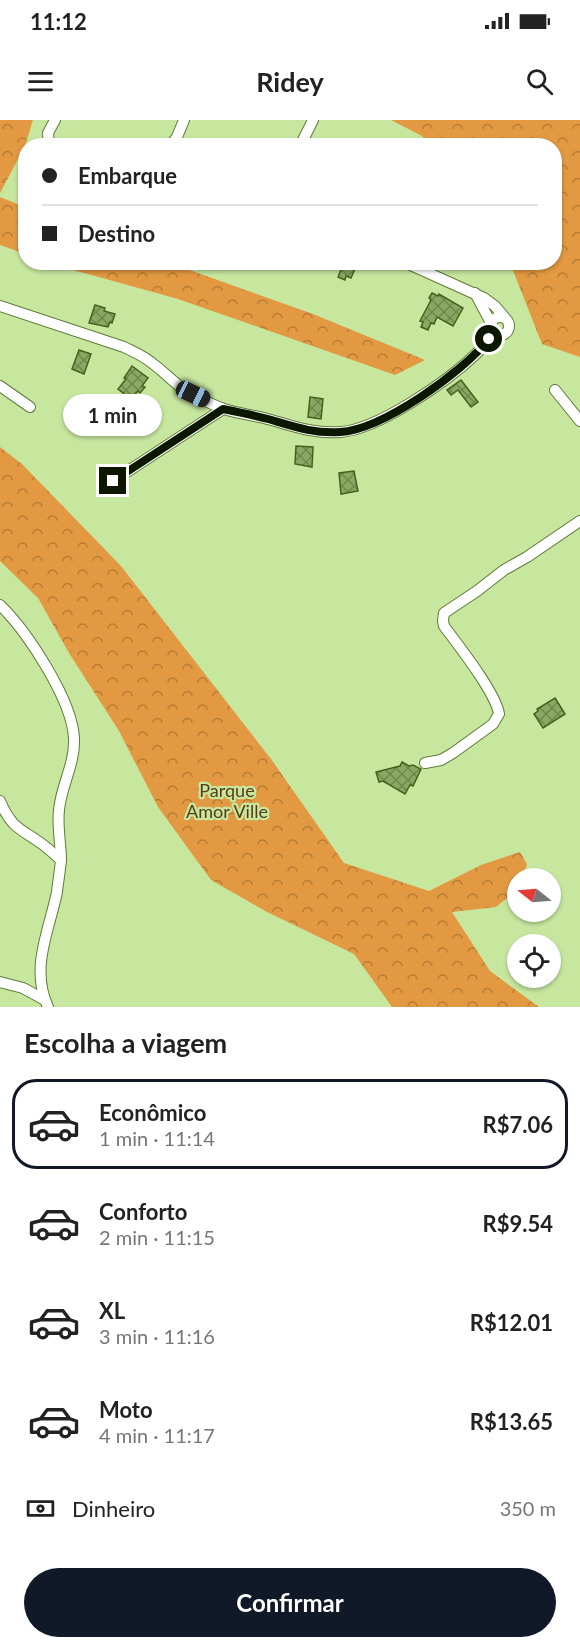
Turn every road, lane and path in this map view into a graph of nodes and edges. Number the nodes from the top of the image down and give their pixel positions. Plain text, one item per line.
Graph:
1 (55, 120) edge
2 (184, 120) edge
3 (313, 120) edge
4 (48, 138) edge
5 (177, 138) edge
6 (304, 138) edge
7 (422, 270) edge
8 (475, 293) junction
9 (0, 306) edge
10 (505, 318) junction
11 (493, 328) junction
12 (0, 386) edge
13 (555, 390) dead end
14 (30, 407) dead end
15 (223, 409) junction
16 (580, 422) edge
17 (113, 481) dead end
18 (580, 521) edge
19 (0, 605) edge
20 (425, 764) dead end
21 (0, 801) edge
22 (61, 860) junction
23 (0, 982) edge
24 (47, 1004) edge

1 - 4 street
2 - 5 street
3 - 6 street
7 - 8 street
8 - 10 street
8 - 11 street
9 - 15 street
10 - 11 street
10 - 11 street
11 - 15 street
12 - 14 street
13 - 16 street
15 - 17 street
18 - 20 street
19 - 22 street
21 - 22 street
22 - 24 street
23 - 24 street

